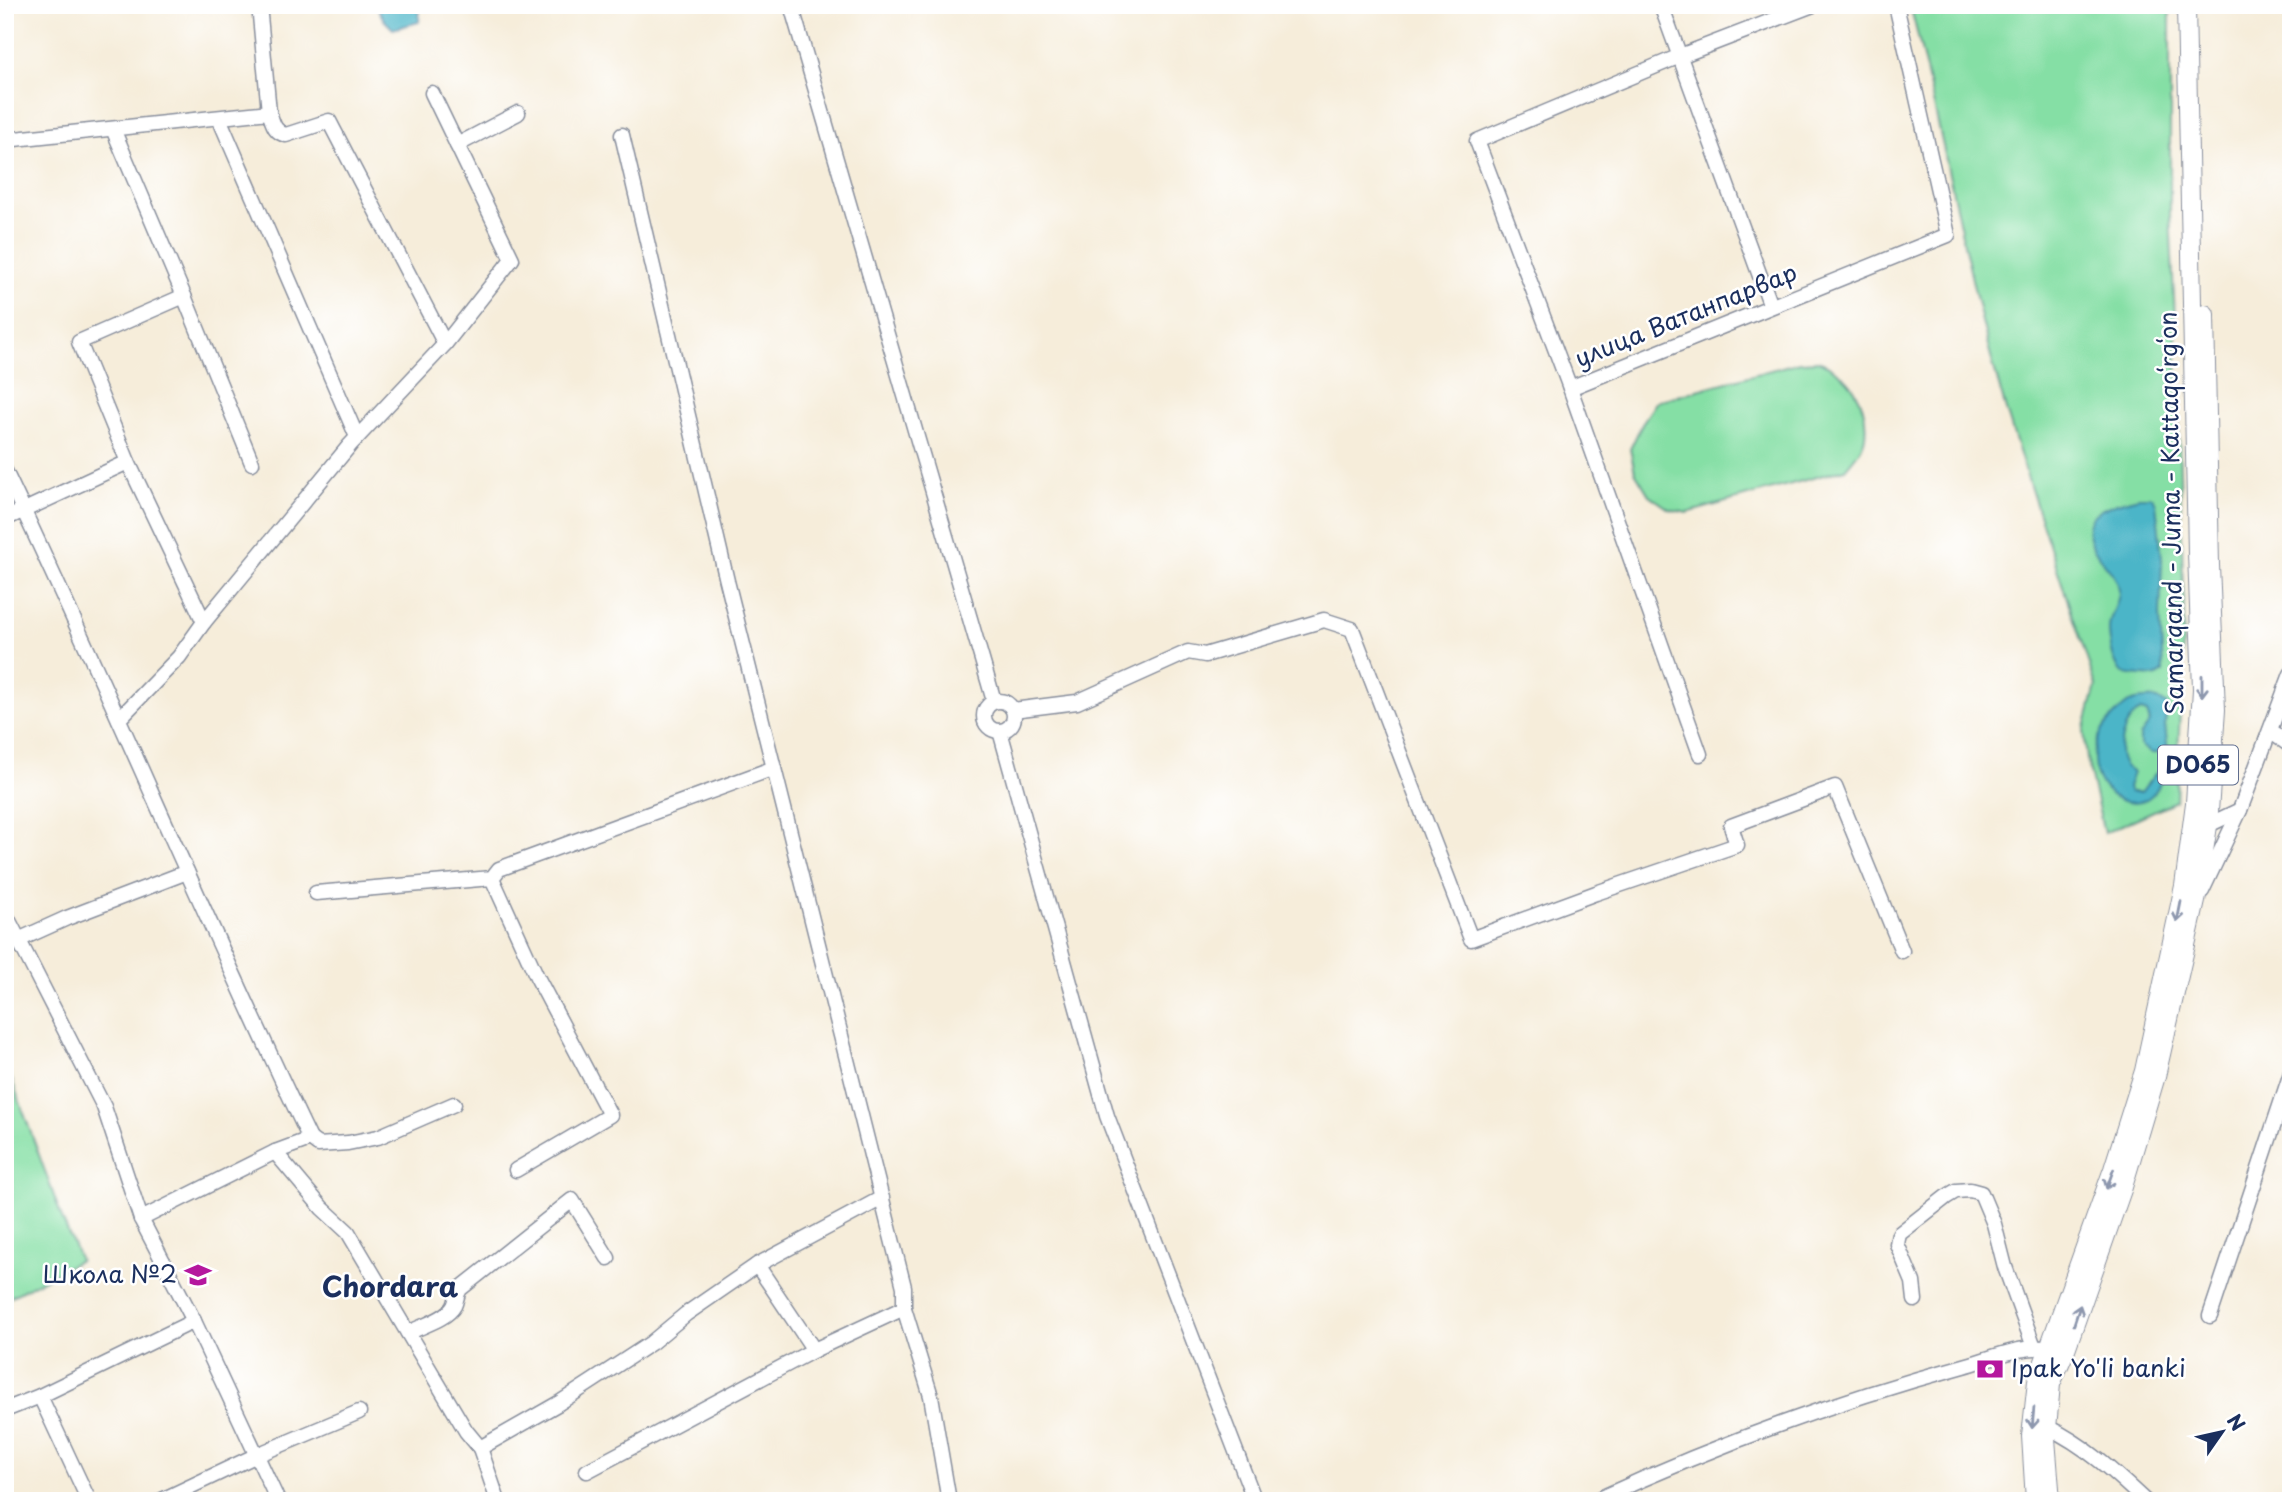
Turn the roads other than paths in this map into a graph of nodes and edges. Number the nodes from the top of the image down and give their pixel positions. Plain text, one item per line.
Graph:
1 (259, 5) edge
2 (791, 5) edge
3 (1661, 5) edge
4 (1813, 5) edge
5 (1896, 5) edge
6 (2186, 5) edge
7 (2198, 5) edge
8 (1680, 57) junction
9 (432, 93) dead end
10 (269, 113) junction
11 (518, 113) dead end
12 (219, 118) junction
13 (113, 128) junction
14 (622, 135) dead end
15 (5, 139) edge
16 (457, 145) junction
17 (184, 296) junction
18 (1771, 306) junction
19 (445, 344) junction
20 (1570, 388) junction
21 (357, 437) junction
22 (128, 461) junction
23 (252, 463) dead end
24 (5, 471) edge
25 (24, 511) junction
26 (5, 519) edge
27 (204, 622) junction
28 (2291, 674) edge
29 (995, 701) junction
30 (2284, 708) edge
31 (1013, 710) junction
32 (119, 719) junction
33 (1000, 731) junction
34 (2270, 731) junction
35 (2291, 746) edge
36 (1700, 754) dead end
37 (774, 768) junction
38 (2240, 810) junction
39 (2200, 829) junction
40 (187, 872) junction
41 (492, 878) junction
42 (316, 893) dead end
43 (2196, 901) junction
44 (5, 913) edge
45 (11, 943) edge
46 (1902, 951) dead end
47 (2291, 1073) edge
48 (454, 1104) dead end
49 (310, 1139) junction
50 (275, 1152) junction
51 (516, 1170) dead end
52 (881, 1198) junction
53 (141, 1219) junction
54 (608, 1258) dead end
55 (757, 1265) junction
56 (1915, 1300) dead end
57 (904, 1308) junction
58 (2210, 1316) dead end
59 (194, 1321) junction
60 (408, 1333) junction
61 (2049, 1349) junction
62 (814, 1350) junction
63 (40, 1396) junction
64 (5, 1410) edge
65 (359, 1412) dead end
66 (2047, 1427) junction
67 (480, 1448) junction
68 (257, 1455) junction
69 (587, 1471) dead end
70 (89, 1501) edge
71 (160, 1501) edge
72 (278, 1501) edge
73 (498, 1501) edge
74 (949, 1501) edge
75 (1255, 1501) edge
76 (1594, 1501) edge
77 (2035, 1501) edge
78 (2051, 1501) edge
79 (2145, 1501) edge

1 - 10 street
2 - 29 street
3 - 8 street
4 - 8 street, улица Ватанпарвар
5 - 18 street, улица Ватанпарвар
6 -> 39 main road, Samarqand - Juma - Kattaqo‘rg‘on / D065
7 - 39 main road, Samarqand - Juma - Kattaqo‘rg‘on / D065
8 - 18 street
8 - 20 street, улица Ватанпарвар
9 - 16 street
10 - 12 street
10 - 19 street
11 - 16 street
12 - 13 street
12 - 21 street
13 - 15 street
13 - 17 street
14 - 37 street
16 - 19 street
17 - 22 street
17 - 23 street
18 - 20 street, улица Ватанпарвар
19 - 21 street
20 - 36 street
21 - 27 street
22 - 25 street
22 - 27 street
24 - 25 street
25 - 26 street
25 - 32 street
27 - 32 street
28 - 30 street
29 - 31 street
29 - 33 street
30 - 34 street
31 - 33 street
31 - 46 street
32 - 40 street
33 - 75 street
34 - 35 street
34 - 38 street
37 - 41 street
37 - 52 street
38 - 39 street
38 - 43 street
39 - 43 main road, Samarqand - Juma - Kattaqo‘rg‘on / D065
39 -> 61 main road, Samarqand - Juma - Kattaqo‘rg‘on / D065
40 - 45 street
40 - 49 street
41 - 42 street
41 - 51 street
61 -> 43 main road, Samarqand - Juma - Kattaqo‘rg‘on / D065
44 - 45 street
45 - 53 street
47 - 58 street
48 - 49 street
49 - 50 street
50 - 53 street
50 - 60 street
52 - 55 street
52 - 57 street
53 - 59 street
54 - 60 street
55 - 62 street
55 - 67 street
56 - 61 street
57 - 62 street
57 - 74 street
59 - 63 street
59 - 68 street
60 - 67 street
61 - 66 main road, Samarqand - Juma - Kattaqo‘rg‘on / D065
61 - 76 street
61 -> 77 main road, Samarqand - Juma - Kattaqo‘rg‘on / D065
62 - 69 street
63 - 64 street
63 - 70 street
65 - 68 street
66 - 78 main road, Samarqand - Juma - Kattaqo‘rg‘on / D065
66 - 79 street
67 - 73 street
68 - 71 street
68 - 72 street

